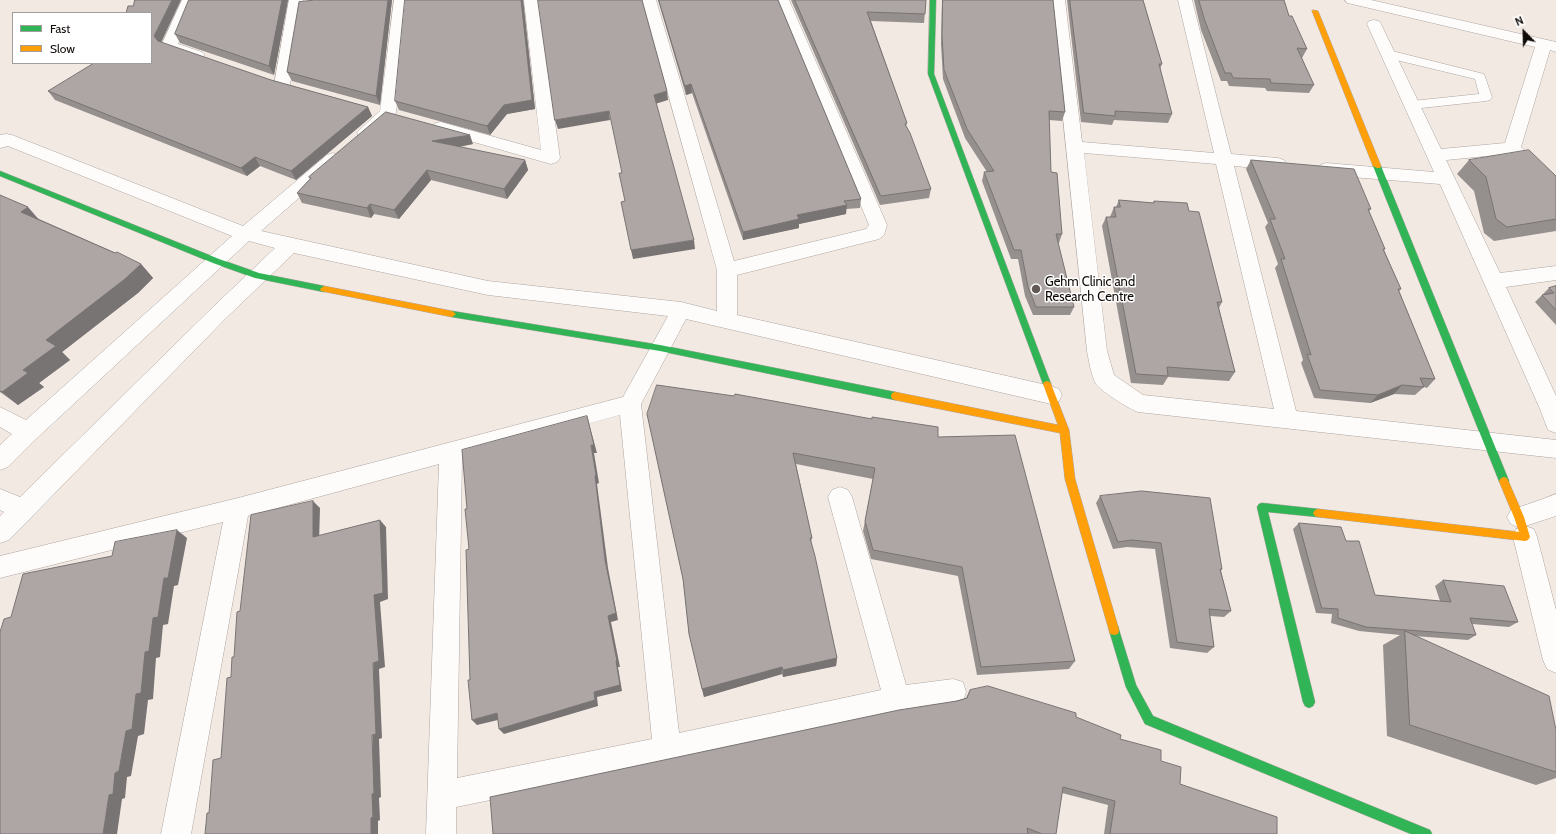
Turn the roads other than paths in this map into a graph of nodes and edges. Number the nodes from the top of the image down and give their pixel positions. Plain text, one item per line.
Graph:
1 (189, 0) edge
2 (401, 0) edge
3 (531, 0) edge
4 (649, 0) edge
5 (782, 0) edge
6 (933, 0) edge
7 (1058, 0) edge
8 (1184, 0) edge
9 (1352, 0) edge
10 (300, 4) edge
11 (1315, 11) dead end
12 (1374, 24) dead end
13 (1550, 45) edge
14 (1388, 54) junction
15 (214, 61) edge
16 (282, 84) edge
17 (1412, 105) junction
18 (425, 123) edge
19 (3, 141) edge
20 (1074, 147) junction
21 (1512, 148) junction
22 (1435, 155) junction
23 (1223, 160) junction
24 (0, 174) edge
25 (1380, 174) junction
26 (1447, 179) junction
27 (1556, 191) edge
28 (246, 234) junction
29 (290, 245) junction
30 (216, 261) junction
31 (727, 270) junction
32 (1556, 273) edge
33 (258, 276) junction
34 (1494, 281) junction
35 (681, 310) junction
36 (727, 321) junction
37 (660, 348) junction
38 (1051, 395) junction
39 (630, 404) junction
40 (1554, 414) edge
41 (0, 416) edge
42 (1287, 419) junction
43 (1064, 430) junction
44 (28, 432) junction
45 (1487, 441) junction
46 (1556, 449) edge
47 (451, 452) junction
48 (0, 460) edge
49 (840, 497) dead end
50 (0, 499) edge
51 (1556, 504) edge
52 (238, 508) junction
53 (23, 509) junction
54 (1522, 527) junction
55 (0, 532) edge
56 (0, 567) edge
57 (1552, 631) edge
58 (1556, 660) edge
59 (953, 692) dead end
60 (896, 700) junction
61 (1309, 702) dead end
62 (667, 750) junction
63 (442, 795) junction
64 (176, 834) edge
65 (441, 834) edge
66 (1426, 834) edge

1 - 15 street
2 - 28 street
3 - 18 street
4 - 31 street
5 - 31 street
6 - 38 street
7 - 20 street
8 - 23 street
9 - 13 street
10 - 16 street
11 - 25 street
12 - 14 street
13 - 21 street
14 - 17 street
14 - 17 lane
17 - 22 street
19 - 28 street
20 - 23 street
20 - 42 street
21 - 22 street
21 - 27 street
22 - 26 street
23 - 25 street
23 - 42 street
24 - 30 street
25 - 26 street
25 - 45 street
26 - 34 street
28 - 29 street
28 - 30 street
29 - 33 street
29 - 35 street
30 - 33 street
30 - 44 street
31 - 36 street
32 - 34 street
33 - 37 street
33 - 53 street
34 - 40 street
35 - 36 street
35 - 37 street
36 - 38 street
37 - 39 street
37 - 43 street
38 - 43 street
39 - 47 street
39 - 62 street
41 - 44 street
42 - 45 street
43 - 66 street
44 - 48 street
45 - 46 street
45 - 54 street
47 - 52 street
47 - 63 street
49 - 60 street
50 - 53 street
51 - 54 street
52 - 56 street
52 - 64 street
53 - 55 street
54 - 57 street
54 - 61 street
57 - 58 street
59 - 60 street
60 - 62 street
62 - 63 street
63 - 65 street

